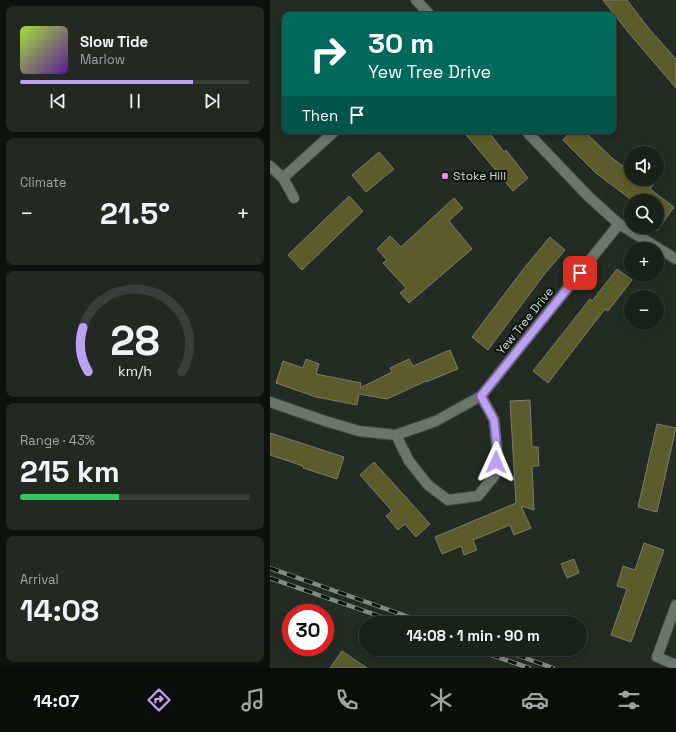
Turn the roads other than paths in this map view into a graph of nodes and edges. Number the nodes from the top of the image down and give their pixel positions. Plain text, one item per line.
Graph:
1 (416, 0) edge
2 (427, 12) edge
3 (333, 134) edge
4 (529, 134) edge
5 (270, 166) edge
6 (283, 178) junction
7 (294, 198) dead end
8 (619, 224) junction
9 (676, 259) edge
10 (481, 396) junction
11 (270, 402) edge
12 (396, 435) junction
13 (676, 605) edge
14 (676, 664) edge

1 - 2 street
3 - 6 street
4 - 8 street
5 - 6 street
6 - 7 street
8 - 9 street
8 - 10 street, Yew Tree Drive
10 - 12 street, Yew Tree Drive
10 - 12 street
11 - 12 street, Yew Tree Drive
13 - 14 street

